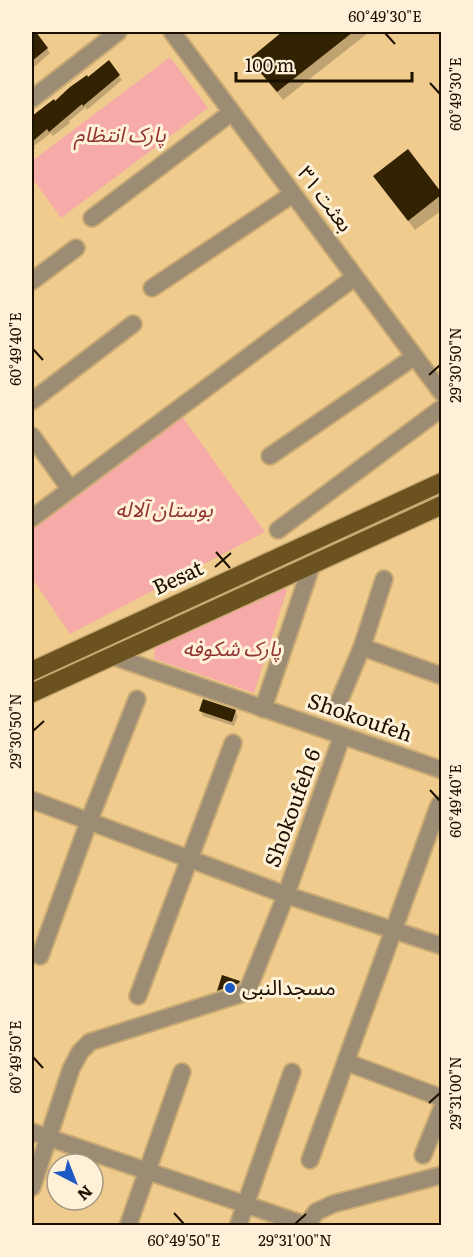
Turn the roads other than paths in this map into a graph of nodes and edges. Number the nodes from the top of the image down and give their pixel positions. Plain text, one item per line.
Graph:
1 (118, 32) edge
2 (172, 32) edge
3 (32, 99) edge
4 (232, 112) junction
5 (293, 194) junction
6 (92, 218) dead end
7 (75, 248) dead end
8 (355, 277) junction
9 (32, 281) edge
10 (152, 288) dead end
11 (133, 324) dead end
12 (414, 357) junction
13 (441, 393) edge
14 (32, 401) edge
15 (441, 408) edge
16 (32, 436) edge
17 (270, 456) dead end
18 (441, 482) edge
19 (70, 489) junction
20 (441, 505) edge
21 (32, 518) edge
22 (278, 530) dead end
23 (312, 564) junction
24 (384, 579) dead end
25 (362, 647) junction
26 (112, 656) junction
27 (32, 671) edge
28 (441, 676) edge
29 (32, 693) edge
30 (137, 699) dead end
31 (338, 704) dead end
32 (263, 709) junction
33 (342, 736) junction
34 (233, 743) dead end
35 (441, 770) edge
36 (32, 800) edge
37 (440, 805) dead end
38 (89, 821) junction
39 (189, 860) junction
40 (286, 895) junction
41 (393, 929) junction
42 (441, 946) edge
43 (40, 956) dead end
44 (138, 996) dead end
45 (346, 1062) junction
46 (182, 1072) dead end
47 (292, 1072) dead end
48 (441, 1098) edge
49 (441, 1108) edge
50 (32, 1132) edge
51 (48, 1137) junction
52 (423, 1155) dead end
53 (310, 1160) dead end
54 (147, 1171) junction
55 (441, 1174) edge
56 (32, 1187) edge
57 (245, 1204) junction
58 (306, 1225) edge
59 (128, 1226) edge
60 (238, 1226) edge

1 - 3 street
2 - 4 street, بعثت ۳۱
4 - 5 street, بعثت ۳۱
4 - 6 street
5 - 8 street, بعثت ۳۱
5 - 10 street
7 - 9 street
8 - 12 street, بعثت ۳۱
8 - 19 street
11 - 14 street
12 - 13 street, بعثت ۳۱
12 - 17 street
15 - 22 street
16 - 19 street
18 - 27 main road, Besat
19 - 21 street
20 - 23 main road, Besat
23 - 26 main road, Besat
23 - 32 street
24 - 25 street
25 - 28 street
25 - 31 street
26 - 29 main road, Besat
26 - 32 street, Shokoufeh
30 - 38 street
32 - 33 street, Shokoufeh
33 - 35 street, Shokoufeh
33 - 40 street, Shokoufeh 6
34 - 39 street
36 - 38 street
37 - 41 street
38 - 39 street
38 - 43 street
39 - 40 street
39 - 44 street
40 - 41 street
40 - 51 street, Shokoufeh 6
41 - 42 street
41 - 45 street
45 - 48 street
45 - 53 street
46 - 54 street
47 - 57 street
49 - 52 street
50 - 51 street
51 - 54 street
51 - 56 street
54 - 57 street
54 - 59 street
55 - 58 street
57 - 58 street
57 - 60 street

